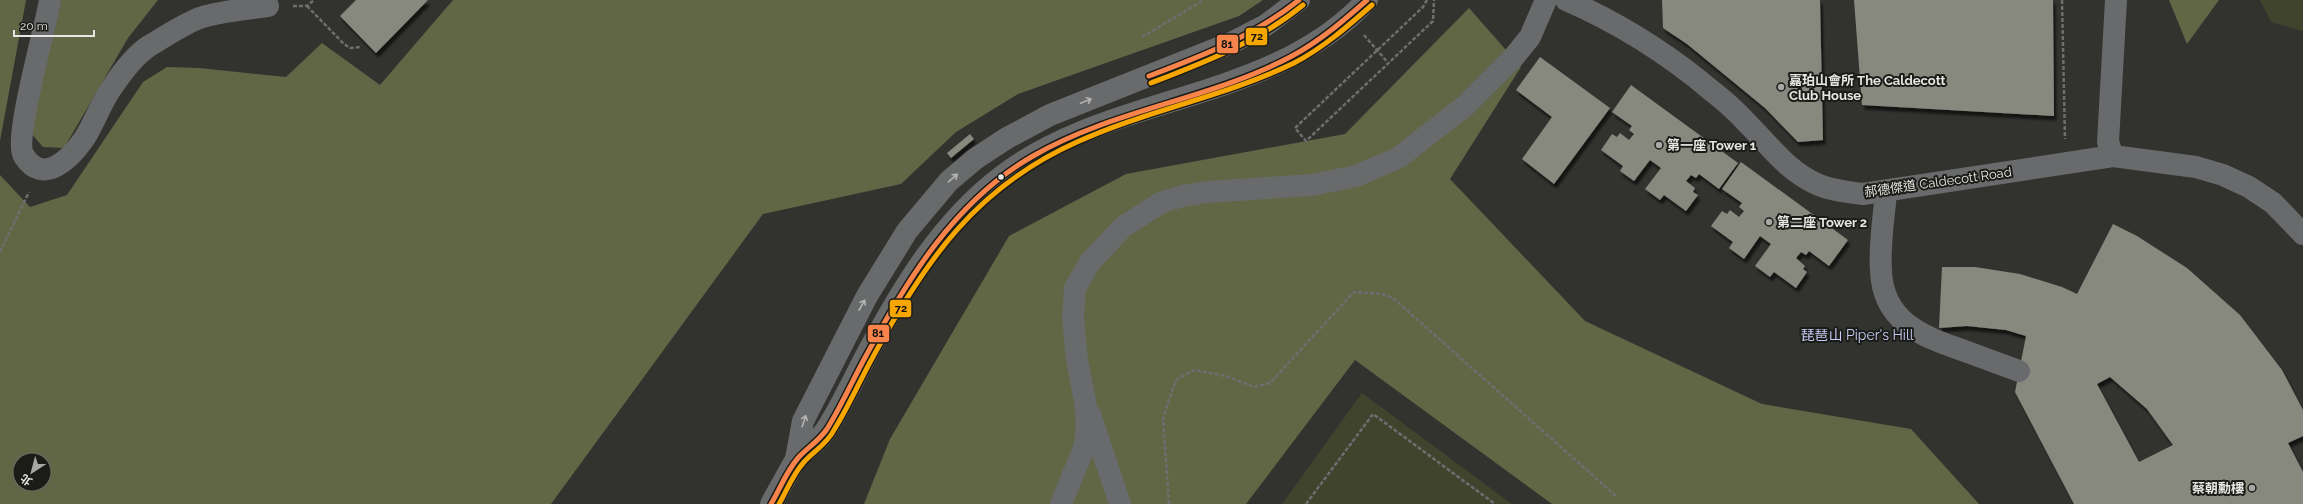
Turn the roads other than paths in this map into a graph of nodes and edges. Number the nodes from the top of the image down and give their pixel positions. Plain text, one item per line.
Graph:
1 (50, 0) edge
2 (1299, 0) edge
3 (1367, 0) edge
4 (1546, 0) edge
5 (1566, 0) edge
6 (2116, 0) edge
7 (268, 6) dead end
8 (2113, 156) junction
9 (1886, 192) junction
10 (2303, 234) edge
11 (2019, 371) dead end
12 (1086, 400) junction
13 (796, 459) junction
14 (771, 504) edge
15 (1060, 504) edge
16 (1120, 504) edge

1 - 7 main road
13 -> 2 main road
3 - 13 main road
4 - 12 main road
5 - 9 main road, 郝德傑道 Caldecott Road
6 - 8 main road
8 - 9 main road, 郝德傑道 Caldecott Road
8 - 10 main road, 郝德傑道 Caldecott Road
9 - 11 main road
12 - 15 main road
12 - 16 main road
13 - 14 main road

